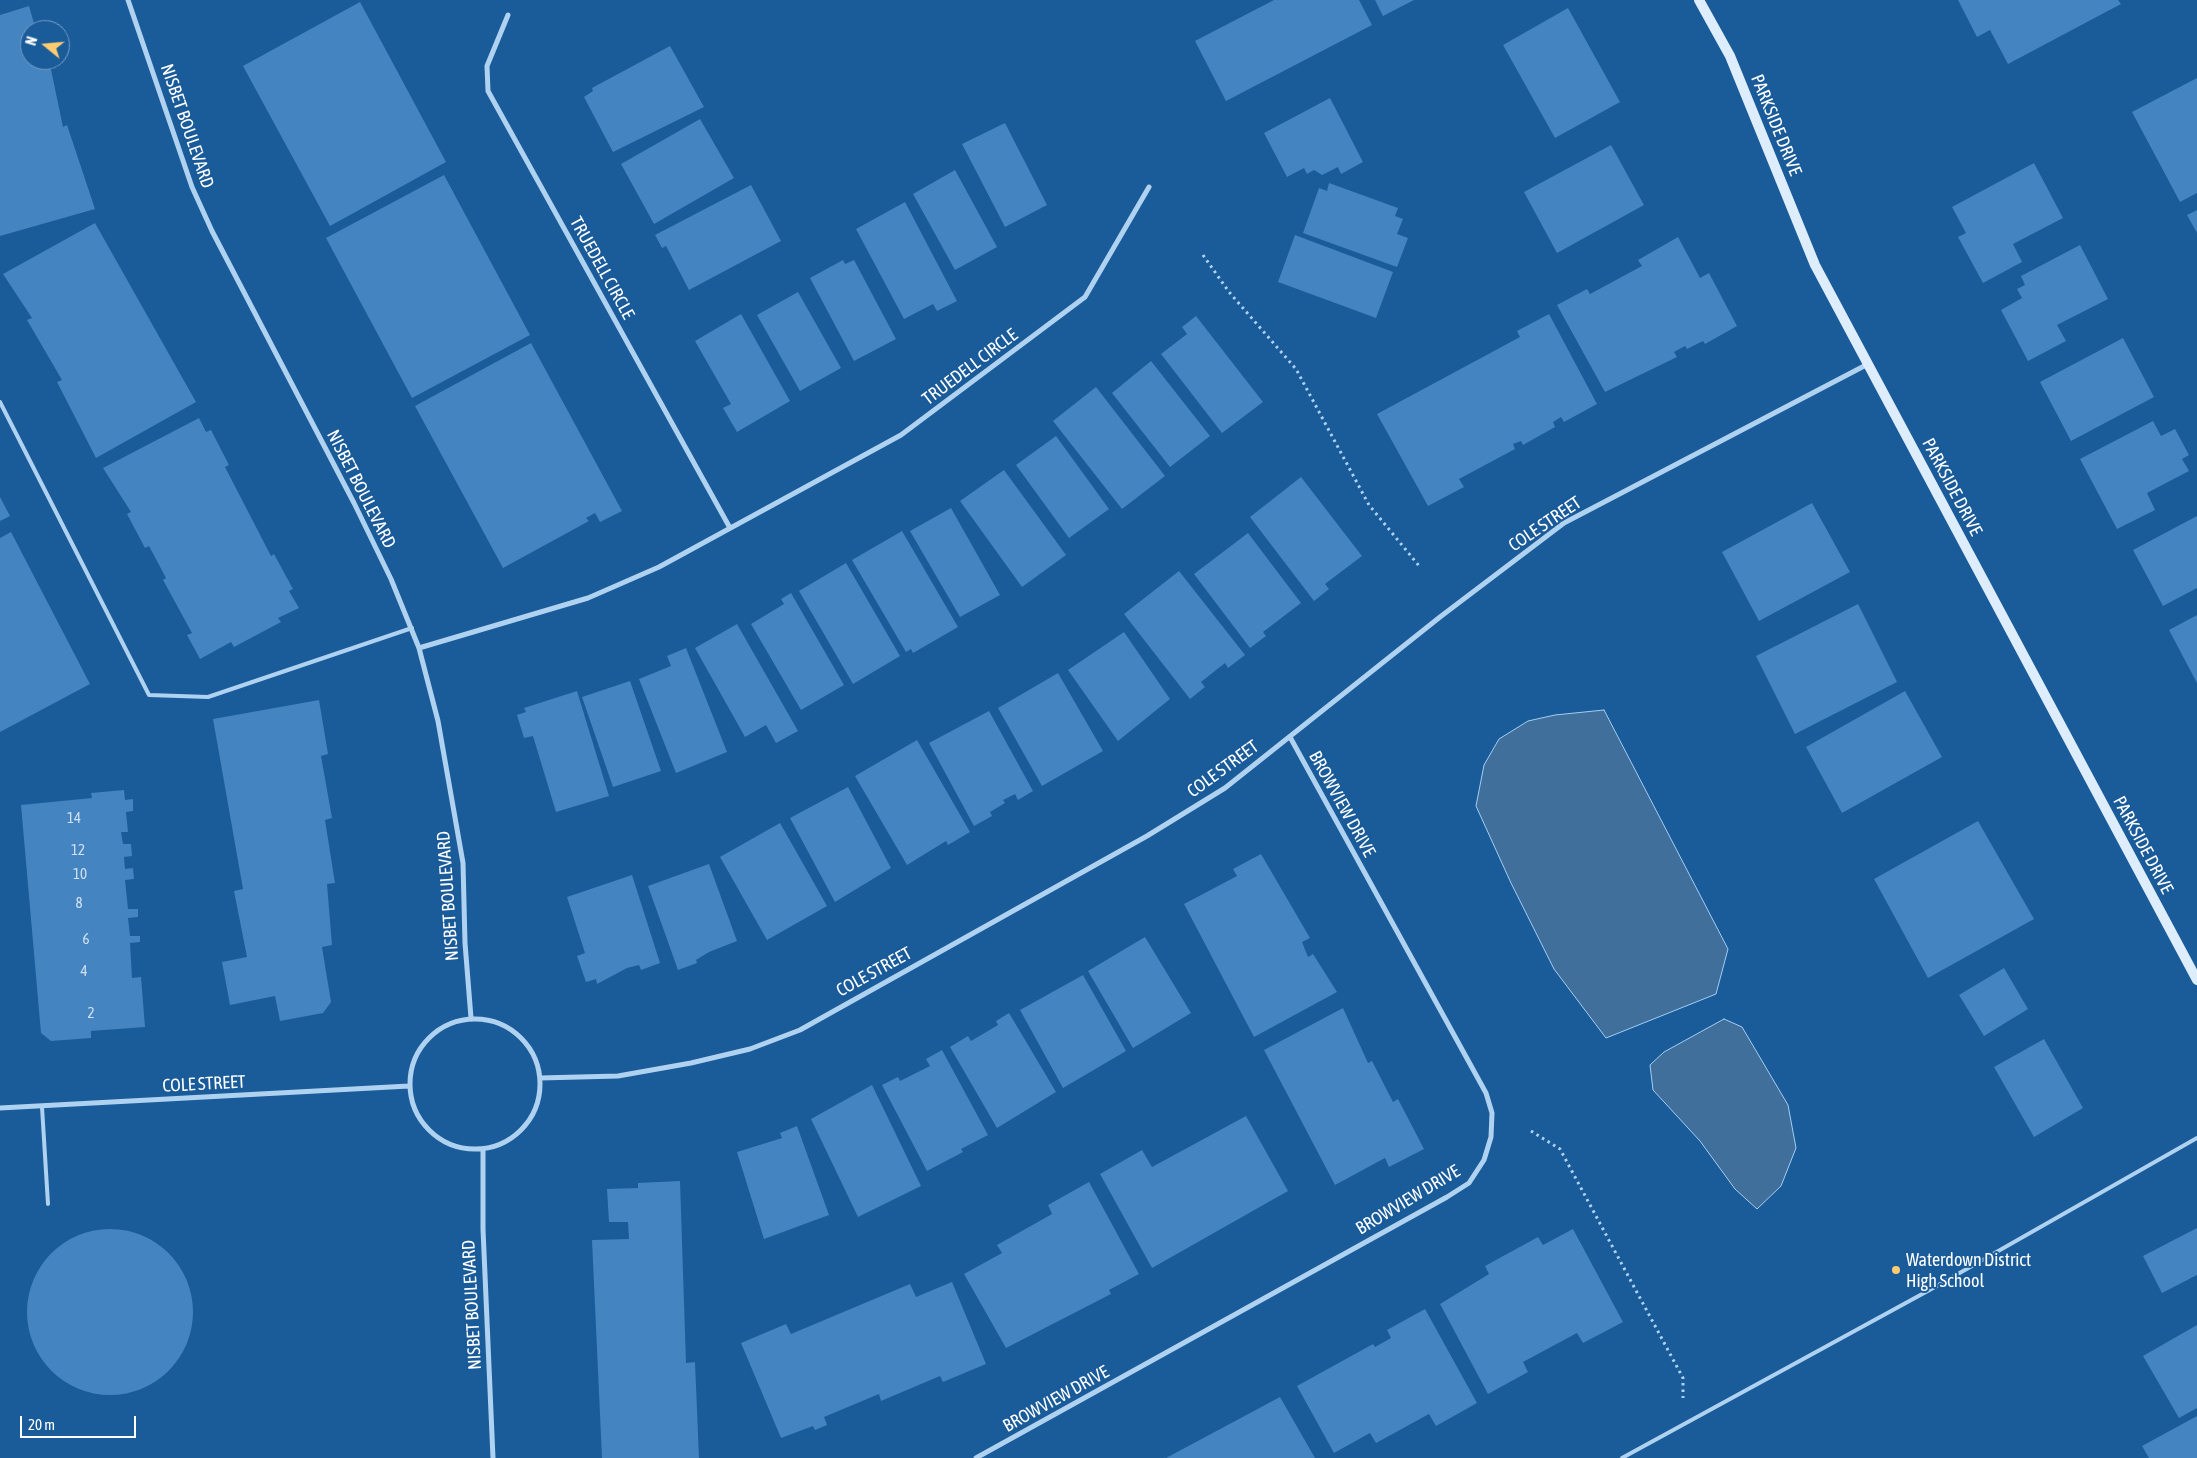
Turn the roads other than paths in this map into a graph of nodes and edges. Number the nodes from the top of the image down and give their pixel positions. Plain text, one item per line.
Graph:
1 (128, 0) edge
2 (1699, 0) edge
3 (508, 15) dead end
4 (1149, 187) dead end
5 (1868, 364) junction
6 (0, 402) edge
7 (730, 528) junction
8 (412, 628) junction
9 (419, 648) junction
10 (1290, 737) junction
11 (2197, 980) edge
12 (471, 1018) junction
13 (540, 1078) junction
14 (409, 1086) junction
15 (42, 1106) junction
16 (0, 1108) edge
17 (2197, 1138) edge
18 (483, 1150) junction
19 (48, 1204) dead end
20 (494, 1458) edge
21 (976, 1458) edge
22 (1622, 1458) edge

1 - 8 street, NISBET BOULEVARD
2 - 5 main road, PARKSIDE DRIVE
3 - 7 street, TRUEDELL CIRCLE
4 - 7 street, TRUEDELL CIRCLE
5 - 10 street, COLE STREET
5 - 11 main road, PARKSIDE DRIVE
6 - 8 lane
7 - 9 street, TRUEDELL CIRCLE
8 - 9 street, NISBET BOULEVARD
9 - 12 street, NISBET BOULEVARD
10 - 13 street, COLE STREET
10 - 21 street, BROWVIEW DRIVE
12 - 13 street
12 - 14 street
13 - 18 street
14 - 15 street, COLE STREET
14 - 18 street
15 - 16 street, COLE STREET
15 - 19 lane
17 - 22 lane
18 - 20 street, NISBET BOULEVARD

